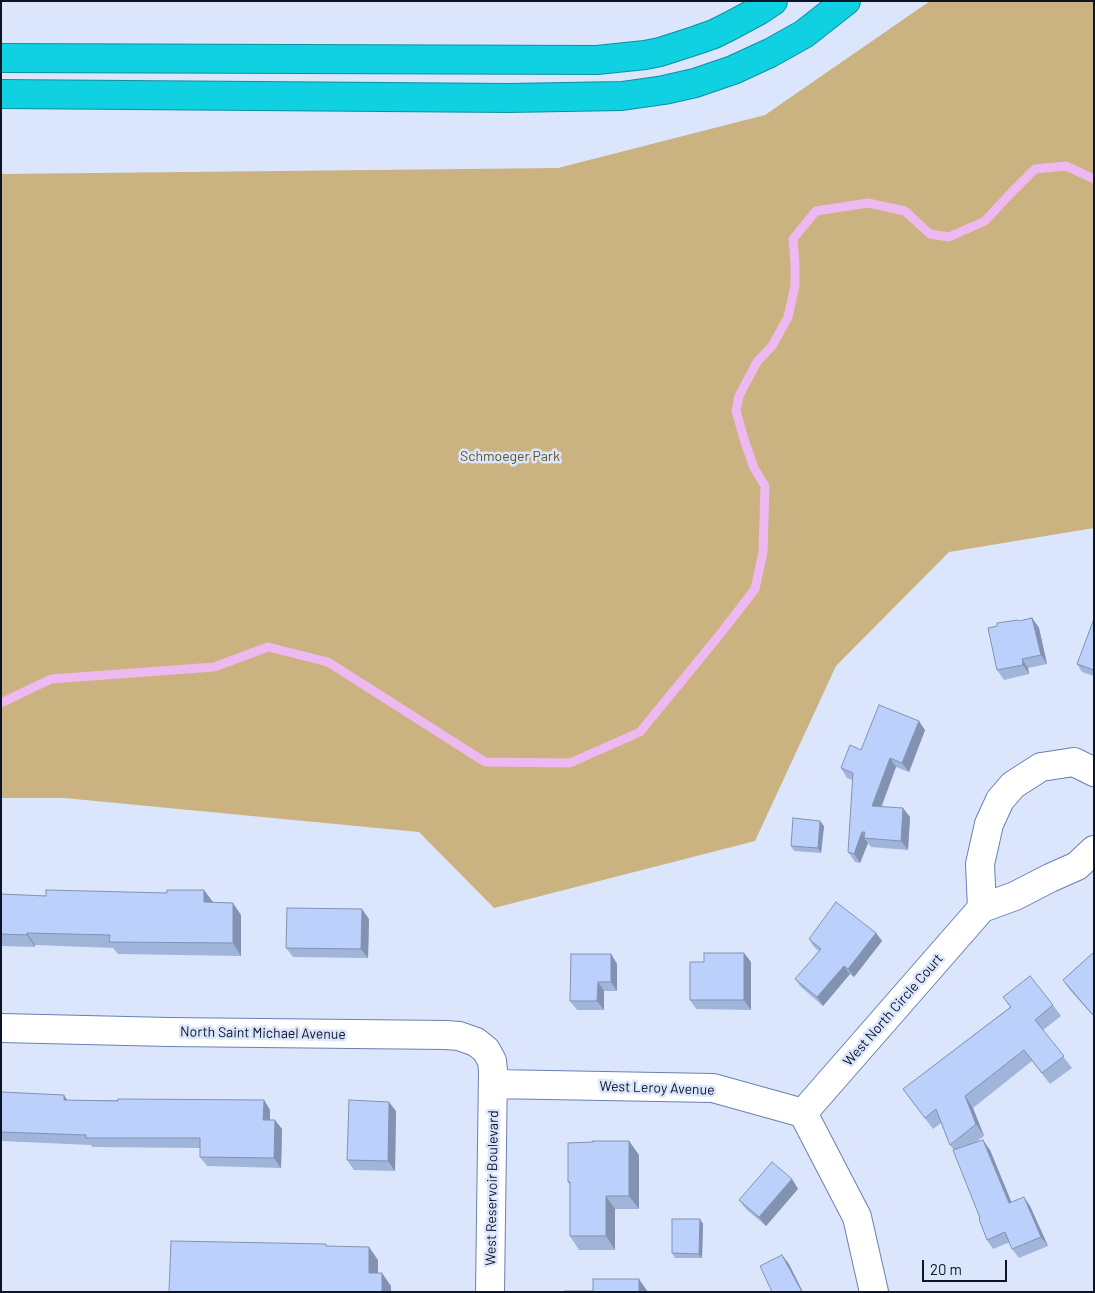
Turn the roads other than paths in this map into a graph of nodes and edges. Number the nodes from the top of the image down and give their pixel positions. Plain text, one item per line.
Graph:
1 (773, 1) edge
2 (846, 1) edge
3 (1, 58) edge
4 (1, 94) edge
5 (1094, 772) edge
6 (1094, 850) edge
7 (982, 908) junction
8 (1, 1028) edge
9 (493, 1084) junction
10 (803, 1113) junction
11 (490, 1292) edge
12 (874, 1292) edge

1 - 3 highway
2 - 4 highway
5 - 7 street
6 - 7 street, West North Circle Court
7 - 10 street, West North Circle Court
8 - 9 street, North Saint Michael Avenue
9 - 10 street, West Leroy Avenue
9 - 11 street, West Reservoir Boulevard
10 - 12 street

